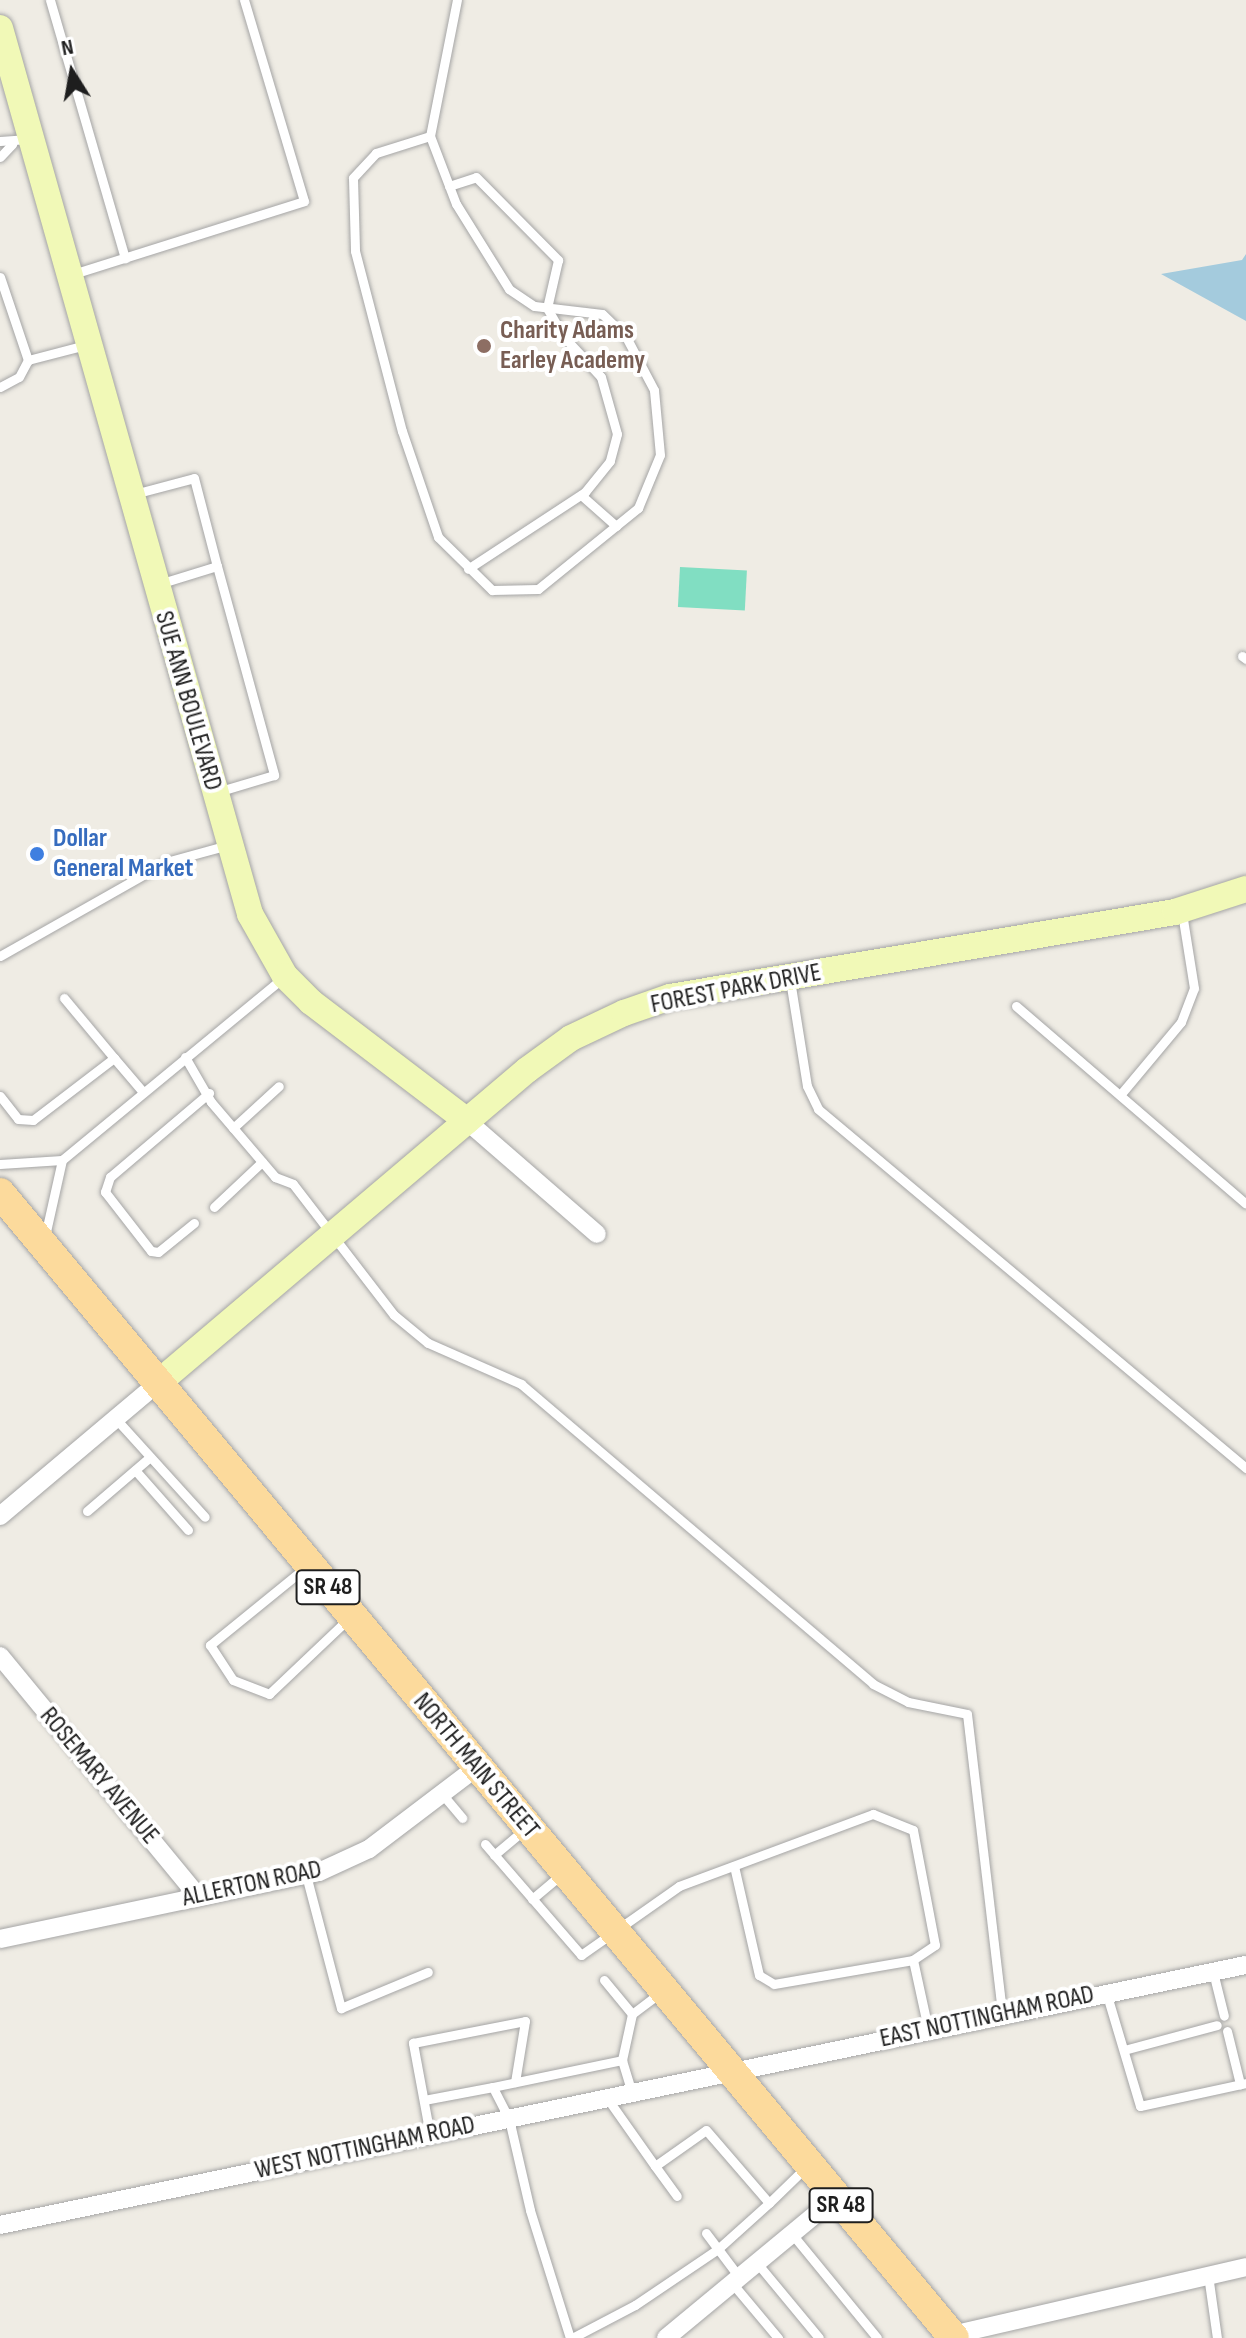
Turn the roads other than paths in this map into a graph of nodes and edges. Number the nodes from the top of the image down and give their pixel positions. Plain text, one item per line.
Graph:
1 (50, 0) edge
2 (244, 0) edge
3 (457, 0) edge
4 (0, 28) edge
5 (430, 136) junction
6 (0, 141) edge
7 (22, 141) junction
8 (0, 157) edge
9 (449, 186) junction
10 (125, 258) junction
11 (69, 276) junction
12 (0, 277) edge
13 (547, 308) junction
14 (88, 344) junction
15 (28, 360) junction
16 (0, 387) edge
17 (130, 495) junction
18 (581, 495) junction
19 (616, 526) junction
20 (217, 566) junction
21 (468, 569) junction
22 (156, 585) junction
23 (214, 793) junction
24 (228, 845) junction
25 (1246, 889) edge
26 (1181, 911) junction
27 (0, 956) edge
28 (285, 976) junction
29 (790, 977) junction
30 (64, 998) dead end
31 (1016, 1006) dead end
32 (185, 1057) junction
33 (114, 1058) junction
34 (279, 1086) dead end
35 (143, 1092) junction
36 (209, 1093) junction
37 (1120, 1095) junction
38 (0, 1096) edge
39 (467, 1121) junction
40 (233, 1128) junction
41 (62, 1160) junction
42 (262, 1162) junction
43 (0, 1164) edge
44 (0, 1193) edge
45 (1246, 1204) edge
46 (214, 1207) dead end
47 (194, 1223) dead end
48 (334, 1234) junction
49 (597, 1234) dead end
50 (45, 1243) junction
51 (158, 1383) junction
52 (116, 1419) junction
53 (150, 1457) junction
54 (1246, 1468) edge
55 (135, 1470) junction
56 (87, 1511) dead end
57 (0, 1516) edge
58 (205, 1517) dead end
59 (188, 1530) dead end
60 (309, 1564) junction
61 (352, 1616) junction
62 (0, 1656) edge
63 (477, 1767) junction
64 (443, 1795) junction
65 (462, 1818) dead end
66 (527, 1827) junction
67 (485, 1844) dead end
68 (494, 1855) junction
69 (734, 1866) junction
70 (564, 1872) junction
71 (306, 1875) junction
72 (198, 1896) junction
73 (532, 1899) junction
74 (613, 1930) junction
75 (0, 1939) edge
76 (913, 1960) junction
77 (1246, 1965) edge
78 (428, 1972) dead end
79 (1213, 1972) junction
80 (604, 1980) dead end
81 (663, 1990) junction
82 (1106, 1992) junction
83 (1002, 2012) junction
84 (632, 2014) junction
85 (1224, 2016) dead end
86 (1217, 2025) dead end
87 (928, 2029) junction
88 (1227, 2031) dead end
89 (1124, 2050) junction
90 (622, 2060) junction
91 (730, 2072) junction
92 (515, 2082) junction
93 (1243, 2084) edge
94 (493, 2087) junction
95 (632, 2093) junction
96 (607, 2098) junction
97 (424, 2100) junction
98 (509, 2119) junction
99 (430, 2135) junction
100 (808, 2165) junction
101 (655, 2166) junction
102 (677, 2196) dead end
103 (835, 2198) junction
104 (769, 2203) junction
105 (0, 2225) edge
106 (706, 2233) dead end
107 (792, 2234) junction
108 (718, 2249) junction
109 (757, 2263) junction
110 (1246, 2267) edge
111 (1208, 2275) junction
112 (735, 2280) junction
113 (953, 2337) edge
114 (571, 2338) edge
115 (666, 2338) edge
116 (778, 2338) edge
117 (819, 2338) edge
118 (877, 2338) edge
119 (1217, 2338) edge

1 - 10 lane
2 - 10 lane
3 - 5 lane
4 - 7 street, SUE ANN BOULEVARD
5 - 9 lane
5 - 21 lane
6 - 7 lane
7 - 8 lane
7 - 11 street, SUE ANN BOULEVARD
9 - 13 lane
9 - 13 lane
10 - 11 lane
11 - 14 street, SUE ANN BOULEVARD
12 - 15 lane
13 - 18 lane
13 - 19 lane
14 - 15 lane
14 - 17 street, SUE ANN BOULEVARD
15 - 16 lane
17 - 20 lane
17 - 22 street, SUE ANN BOULEVARD
18 - 19 lane
18 - 21 lane
19 - 21 lane
20 - 22 lane
20 - 23 lane
22 - 23 street, SUE ANN BOULEVARD
23 - 24 street, SUE ANN BOULEVARD
24 - 27 lane
24 - 28 street, SUE ANN BOULEVARD
25 - 26 street, FOREST PARK DRIVE
26 - 29 street, FOREST PARK DRIVE
26 - 37 lane
28 - 32 lane
28 - 39 street, SUE ANN BOULEVARD
29 - 39 street, FOREST PARK DRIVE
29 - 54 lane
30 - 33 lane
31 - 37 lane
32 - 35 lane
32 - 36 lane
33 - 35 lane
33 - 38 lane
34 - 40 lane
35 - 41 lane
36 - 40 lane
36 - 47 lane
37 - 45 lane
39 - 48 street, FOREST PARK DRIVE
39 - 49 street, SUE ANN BOULEVARD
40 - 42 lane
41 - 43 lane
41 - 50 lane
42 - 46 lane
42 - 48 lane
44 - 50 main road, NORTH MAIN STREET / SR 48
48 - 51 street, FOREST PARK DRIVE
48 - 83 lane
50 - 51 main road, NORTH MAIN STREET / SR 48
51 - 52 street
51 - 60 main road, NORTH MAIN STREET / SR 48
52 - 53 lane
52 - 57 street
53 - 55 lane
53 - 58 lane
55 - 56 lane
55 - 59 lane
60 - 61 main road, NORTH MAIN STREET / SR 48
60 - 61 lane
61 - 63 main road, NORTH MAIN STREET / SR 48
62 - 72 street, ROSEMARY AVENUE
63 - 64 street, ALLERTON ROAD
63 - 66 main road, NORTH MAIN STREET / SR 48
64 - 65 lane
64 - 71 street, ALLERTON ROAD
66 - 68 lane
66 - 70 main road, NORTH MAIN STREET / SR 48
67 - 68 lane
68 - 73 lane
69 - 74 lane
69 - 76 lane
69 - 76 lane
70 - 73 lane
70 - 74 main road, NORTH MAIN STREET / SR 48
71 - 72 street, ALLERTON ROAD
71 - 78 lane
72 - 75 street, ALLERTON ROAD
73 - 74 lane
74 - 81 main road, NORTH MAIN STREET / SR 48
76 - 87 lane
77 - 79 street, EAST NOTTINGHAM ROAD
79 - 82 street, EAST NOTTINGHAM ROAD
79 - 85 lane
80 - 84 lane
81 - 84 lane
81 - 91 main road, NORTH MAIN STREET / SR 48
82 - 83 street, EAST NOTTINGHAM ROAD
82 - 89 lane
83 - 87 street, EAST NOTTINGHAM ROAD
84 - 90 lane
86 - 89 lane
87 - 91 street, EAST NOTTINGHAM ROAD
88 - 93 lane
89 - 93 lane
90 - 92 lane
90 - 95 lane
91 - 95 street, WEST NOTTINGHAM ROAD
91 - 100 main road, NORTH MAIN STREET / SR 48
92 - 94 lane
92 - 97 lane
94 - 97 lane
94 - 98 lane
95 - 96 street, WEST NOTTINGHAM ROAD
96 - 98 street, WEST NOTTINGHAM ROAD
96 - 101 lane
97 - 99 lane
98 - 99 street, WEST NOTTINGHAM ROAD
98 - 114 lane
99 - 105 street, WEST NOTTINGHAM ROAD
100 - 103 main road, NORTH MAIN STREET / SR 48
100 - 104 lane
101 - 102 lane
101 - 104 lane
103 - 107 street
103 - 113 main road, NORTH MAIN STREET / SR 48
104 - 108 lane
106 - 108 lane
107 - 109 street
107 - 118 lane
108 - 112 lane
108 - 114 lane
109 - 112 street
109 - 117 lane
110 - 111 street
111 - 113 street
111 - 119 lane
112 - 115 street
112 - 116 lane

